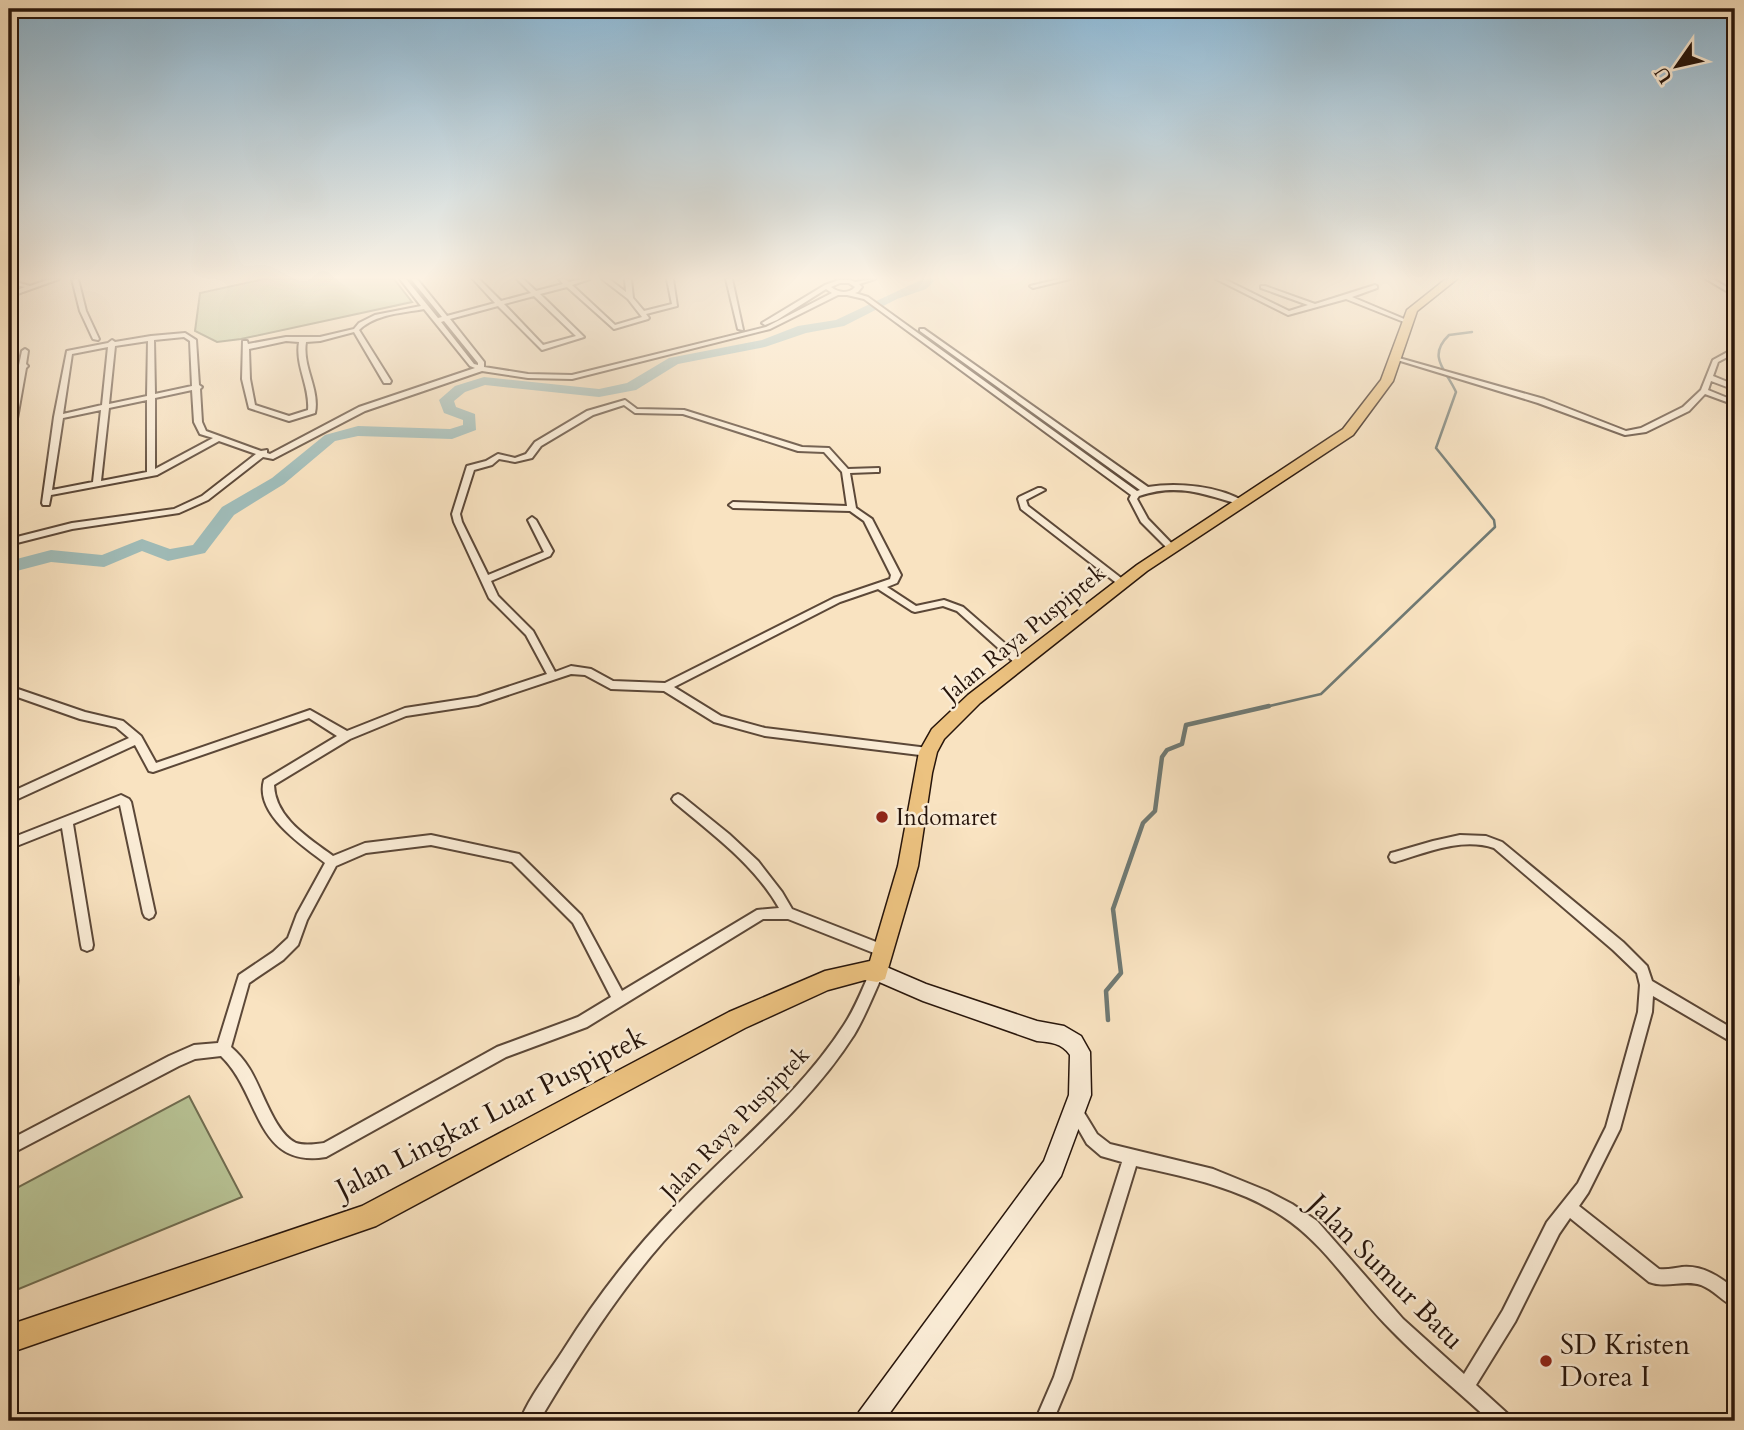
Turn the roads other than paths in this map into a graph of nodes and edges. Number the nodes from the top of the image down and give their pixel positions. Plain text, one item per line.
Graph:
1 (96, 346) edge
2 (112, 346) edge
3 (151, 346) edge
4 (193, 346) edge
5 (245, 346) edge
6 (301, 346) edge
7 (366, 346) edge
8 (456, 346) edge
9 (468, 346) edge
10 (678, 346) edge
11 (689, 346) edge
12 (935, 346) edge
13 (939, 346) edge
14 (1399, 346) edge
15 (1735, 350) edge
16 (25, 351) dead end
17 (1396, 359) junction
18 (617, 362) junction
19 (24, 366) junction
20 (9, 369) edge
21 (476, 370) junction
22 (1709, 377) junction
23 (387, 381) dead end
24 (198, 387) junction
25 (1735, 388) edge
26 (1704, 391) junction
27 (149, 398) junction
28 (1735, 403) edge
29 (104, 407) junction
30 (58, 417) junction
31 (11, 423) edge
32 (217, 439) junction
33 (9, 441) edge
34 (262, 454) junction
35 (876, 470) dead end
36 (846, 471) junction
37 (151, 473) junction
38 (97, 484) junction
39 (1041, 490) dead end
40 (1146, 490) junction
41 (1136, 494) junction
42 (1241, 502) junction
43 (733, 505) dead end
44 (852, 509) junction
45 (532, 520) dead end
46 (9, 542) edge
47 (1173, 548) junction
48 (485, 580) junction
49 (1122, 583) junction
50 (881, 587) junction
51 (1020, 662) junction
52 (552, 675) junction
53 (666, 687) junction
54 (9, 690) edge
55 (346, 736) junction
56 (137, 739) junction
57 (928, 752) junction
58 (9, 798) edge
59 (678, 799) dead end
60 (68, 820) junction
61 (9, 844) edge
62 (1395, 856) dead end
63 (332, 862) junction
64 (149, 913) dead end
65 (788, 913) junction
66 (87, 945) dead end
67 (880, 961) junction
68 (9, 968) edge
69 (11, 985) dead end
70 (1647, 985) junction
71 (619, 998) junction
72 (1735, 1037) edge
73 (223, 1049) junction
74 (1075, 1111) junction
75 (9, 1148) edge
76 (1131, 1157) junction
77 (1568, 1208) junction
78 (1735, 1299) edge
79 (9, 1339) edge
80 (1465, 1388) junction
81 (529, 1421) edge
82 (868, 1421) edge
83 (1044, 1421) edge
84 (1503, 1421) edge

1 - 30 street
2 - 29 street
3 - 27 street
4 - 24 street
5 - 6 street
7 - 23 street
8 - 21 street
9 - 21 street
10 - 18 street
11 - 18 street
12 - 41 street
13 - 40 street
14 - 17 main road, Jalan Raya Puspiptek
15 - 22 street
16 - 19 street
17 - 26 street
17 - 42 main road, Jalan Raya Puspiptek
18 - 21 street
19 - 20 street
19 - 31 street
21 - 34 street
22 - 25 street
22 - 26 street
24 - 27 street
24 - 32 street
26 - 28 street
27 - 29 street
27 - 37 street
29 - 30 street
29 - 38 street
30 - 38 street
31 - 33 street
32 - 34 street
32 - 37 street
34 - 46 street
35 - 36 street
36 - 44 street
36 - 48 street
37 - 38 street
39 - 49 street
40 - 41 street
40 - 42 street
41 - 47 street
42 - 47 main road, Jalan Raya Puspiptek
43 - 44 street
44 - 50 street
45 - 48 street
47 - 49 main road, Jalan Raya Puspiptek
48 - 52 street
49 - 51 main road, Jalan Raya Puspiptek
50 - 51 street
50 - 53 street
51 - 57 main road, Jalan Raya Puspiptek
52 - 53 street
52 - 55 street
53 - 57 street
54 - 56 street
55 - 56 street
55 - 63 street
56 - 58 street
57 - 67 main road, Jalan Raya Puspiptek
59 - 65 street
60 - 61 street
60 - 64 street
60 - 66 street
62 - 70 street
63 - 71 street
63 - 73 street
65 - 67 street
65 - 71 street
67 - 74 street
67 - 79 main road, Jalan Lingkar Luar Puspiptek
67 - 81 street, Jalan Raya Puspiptek
68 - 69 street
70 - 72 street
70 - 77 street
71 - 73 street
73 - 75 street
74 - 76 street, Jalan Sumur Batu
74 - 82 street
76 - 80 street, Jalan Sumur Batu
76 - 83 street
77 - 78 street
77 - 80 street
80 - 84 street, Jalan Sumur Batu

